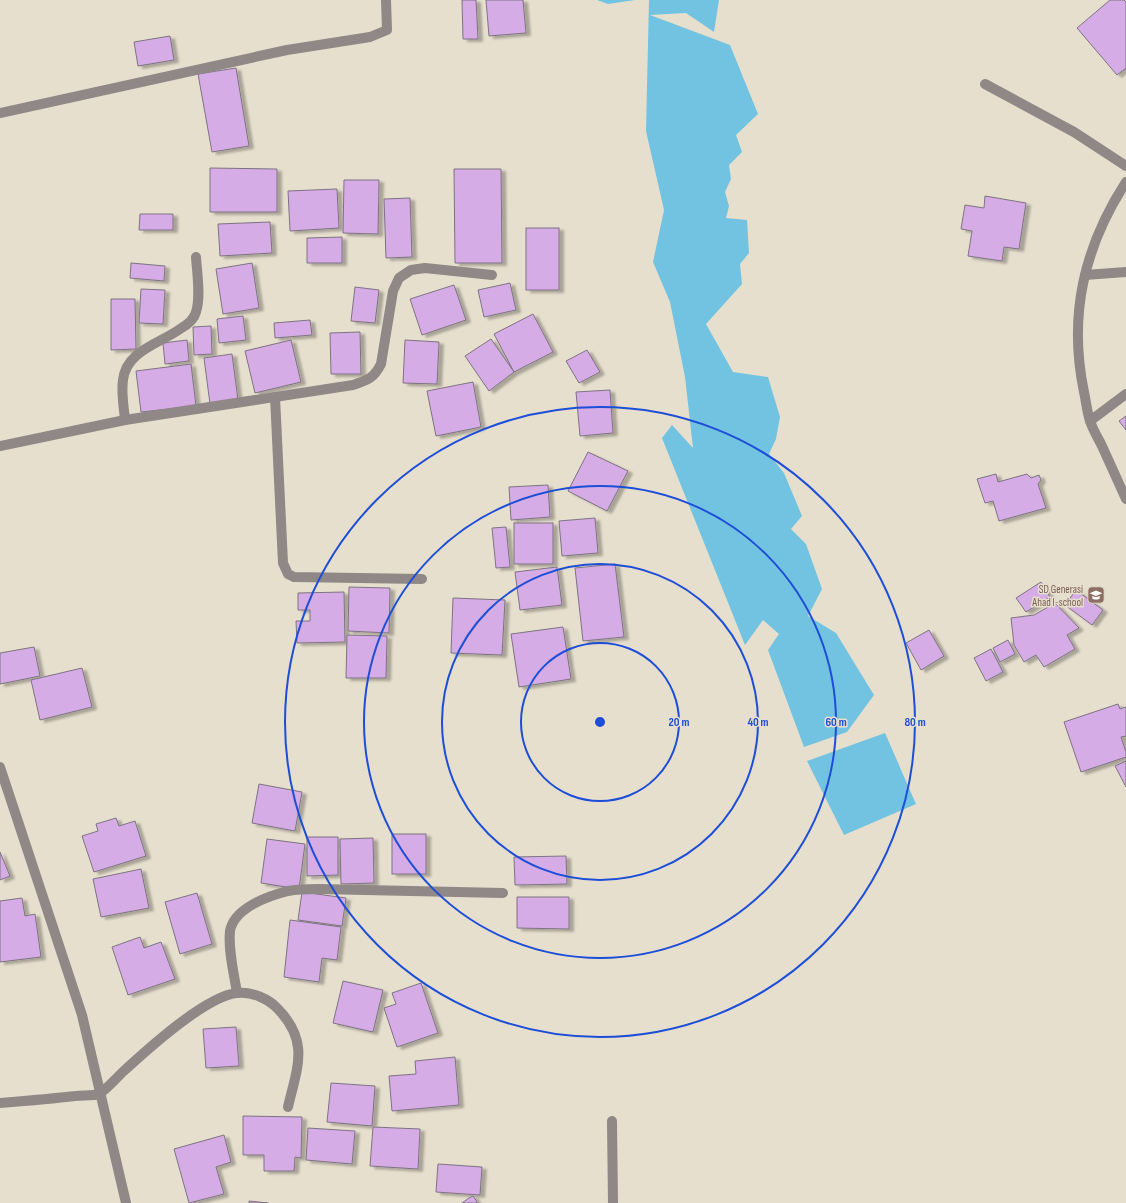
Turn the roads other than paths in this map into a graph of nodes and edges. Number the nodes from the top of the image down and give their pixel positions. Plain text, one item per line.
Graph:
1 (386, 0) edge
2 (986, 84) dead end
3 (0, 113) edge
4 (1126, 166) edge
5 (1126, 182) edge
6 (196, 257) dead end
7 (1126, 272) edge
8 (492, 275) dead end
9 (1085, 275) junction
10 (1126, 394) edge
11 (275, 397) junction
12 (125, 420) junction
13 (1090, 420) junction
14 (0, 446) edge
15 (1126, 499) edge
16 (422, 580) dead end
17 (0, 767) edge
18 (503, 893) dead end
19 (237, 993) junction
20 (100, 1094) junction
21 (0, 1102) edge
22 (288, 1107) dead end
23 (612, 1121) dead end
24 (126, 1203) edge
25 (613, 1203) edge

1 - 3 street
2 - 4 street
5 - 9 street
6 - 12 street
7 - 9 street
8 - 11 street
9 - 13 street
10 - 13 street
11 - 12 street
11 - 16 street
12 - 14 street
13 - 15 street
17 - 20 street
18 - 19 street
19 - 20 street
19 - 22 street
20 - 21 street
20 - 24 street
23 - 25 street

